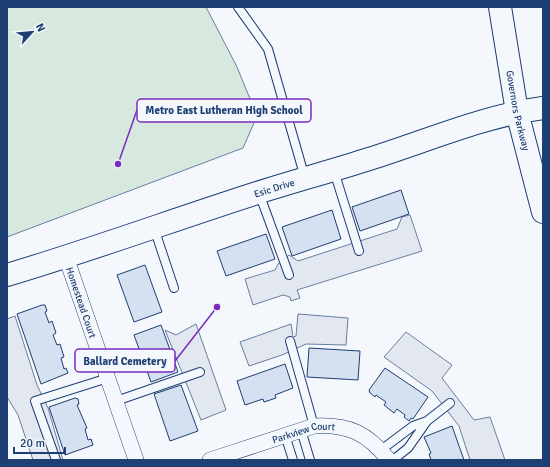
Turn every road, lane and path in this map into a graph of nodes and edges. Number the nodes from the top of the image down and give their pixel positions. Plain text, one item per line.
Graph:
1 (238, 7) edge
2 (500, 7) edge
3 (543, 108) edge
4 (517, 112) junction
5 (334, 170) junction
6 (305, 179) junction
7 (259, 192) junction
8 (543, 212) edge
9 (154, 227) junction
10 (359, 251) dead end
11 (66, 257) junction
12 (289, 274) dead end
13 (7, 275) edge
14 (174, 288) dead end
15 (290, 341) dead end
16 (200, 372) dead end
17 (108, 378) junction
18 (116, 400) junction
19 (450, 403) dead end
20 (428, 421) junction
21 (307, 428) junction
22 (285, 435) junction
23 (385, 455) edge
24 (56, 460) edge
25 (136, 460) edge
26 (210, 460) edge
27 (293, 460) edge
28 (310, 460) edge
29 (394, 460) edge

1 - 6 lane
2 - 4 street, Governors Parkway
3 - 4 street, Esic Drive
4 - 5 street, Esic Drive
4 - 8 street, Governors Parkway
5 - 6 street, Esic Drive
5 - 10 lane
6 - 7 street, Esic Drive
7 - 9 street, Esic Drive
7 - 12 lane
9 - 11 street, Esic Drive
9 - 14 lane
11 - 13 street, Esic Drive
11 - 17 street, Homestead Court
15 - 21 lane
16 - 18 lane
17 - 18 street, Homestead Court
17 - 24 lane
18 - 25 street, Homestead Court
19 - 20 lane
20 - 23 lane
20 - 29 lane
21 - 22 street, Parkview Court
21 - 23 street, Parkview Court
21 - 28 lane
22 - 26 street, Parkview Court
22 - 27 lane

